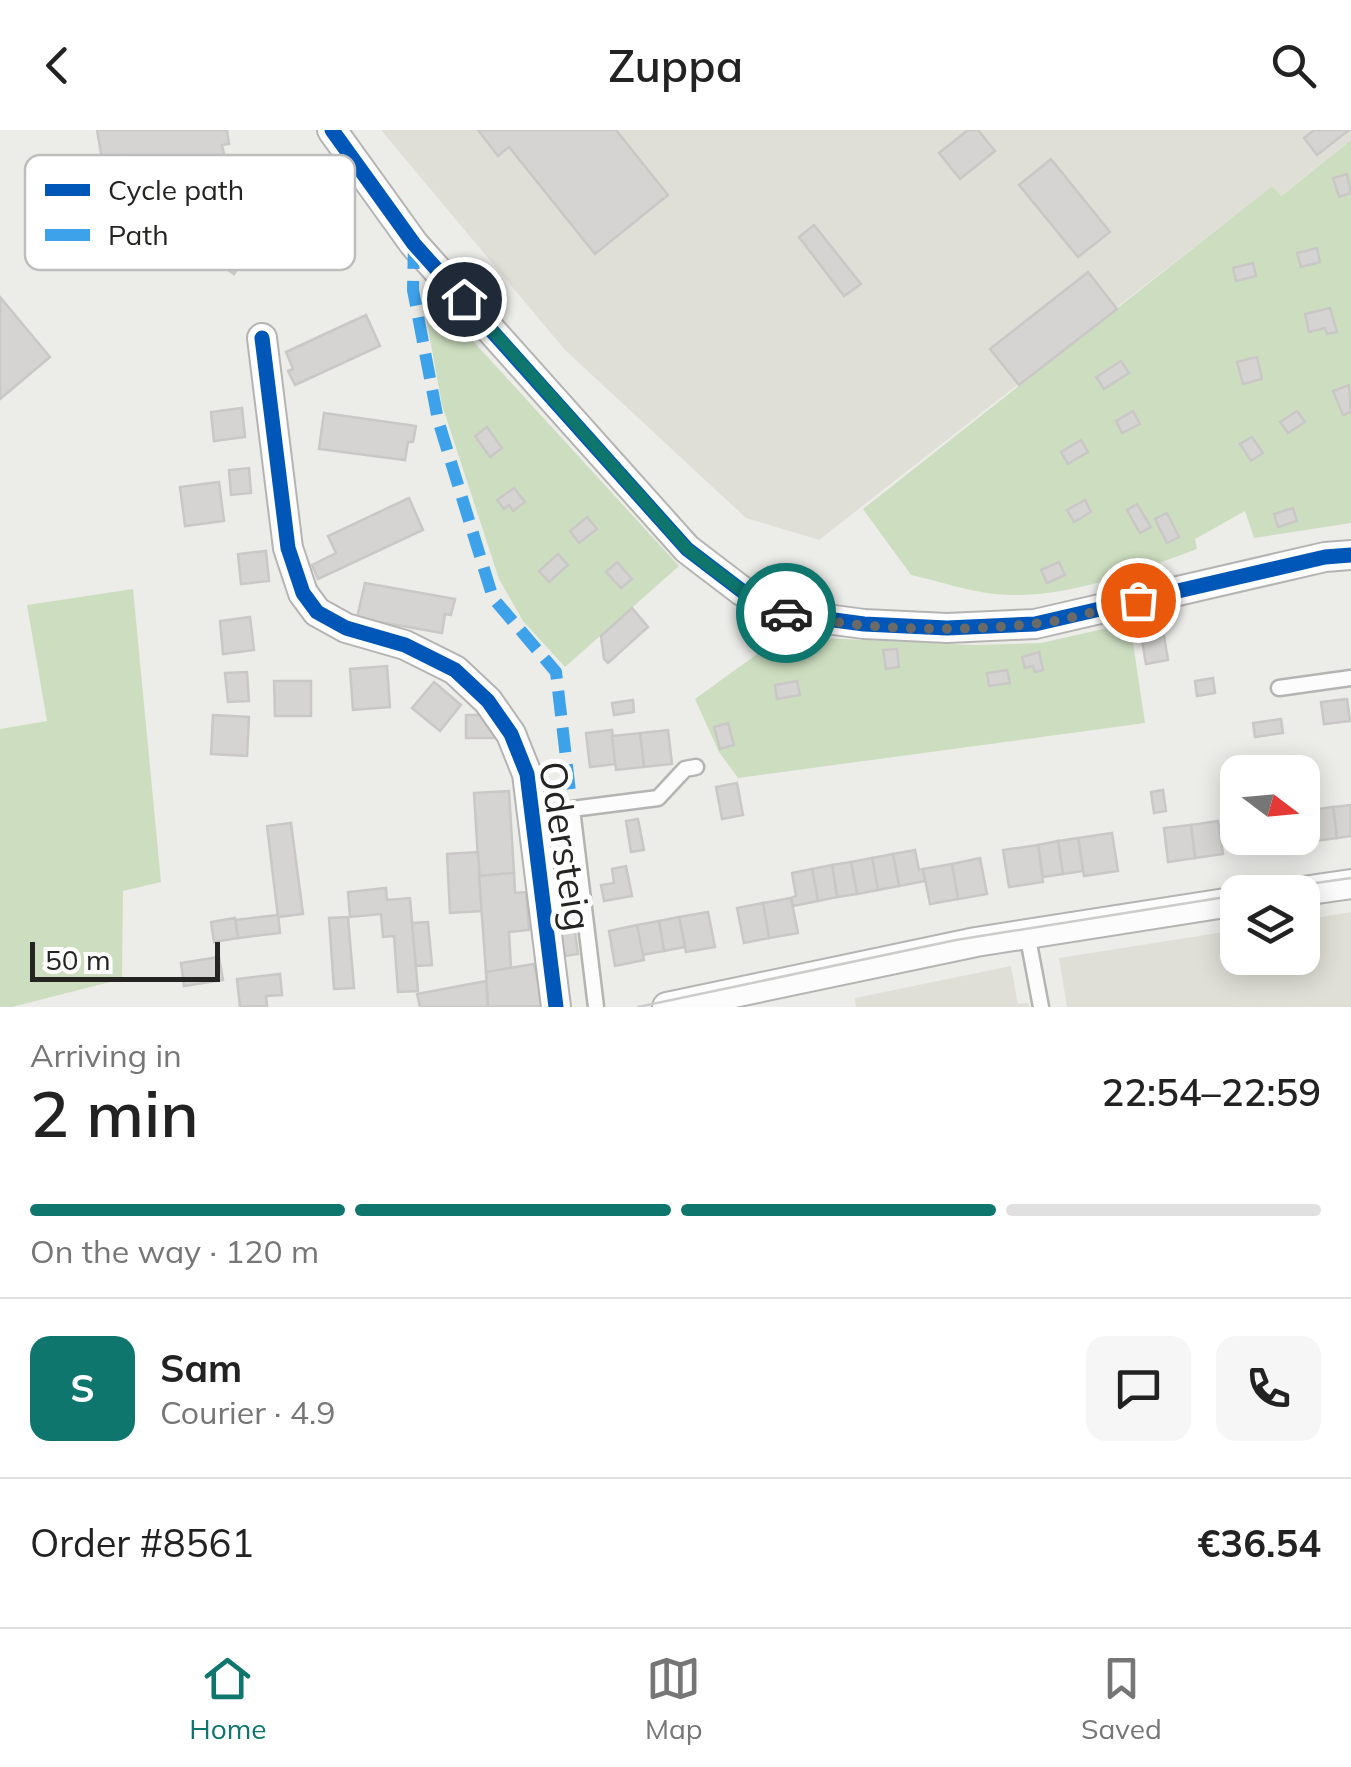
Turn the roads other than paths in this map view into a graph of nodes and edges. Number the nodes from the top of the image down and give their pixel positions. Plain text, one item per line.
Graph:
1 (332, 130) edge
2 (350, 155) edge
3 (355, 162) edge
4 (262, 338) dead end
5 (1351, 555) edge
6 (1351, 678) edge
7 (1279, 688) dead end
8 (696, 767) dead end
9 (1351, 884) edge
10 (1320, 889) edge
11 (1220, 904) edge
12 (1027, 933) junction
13 (556, 1007) edge
14 (596, 1007) edge
15 (667, 1007) edge
16 (1041, 1007) edge

1 - 2 street
3 - 5 street
4 - 13 street, Odersteig
6 - 7 lane
8 - 14 lane
9 - 10 street
11 - 12 street
12 - 15 street
12 - 16 lane

